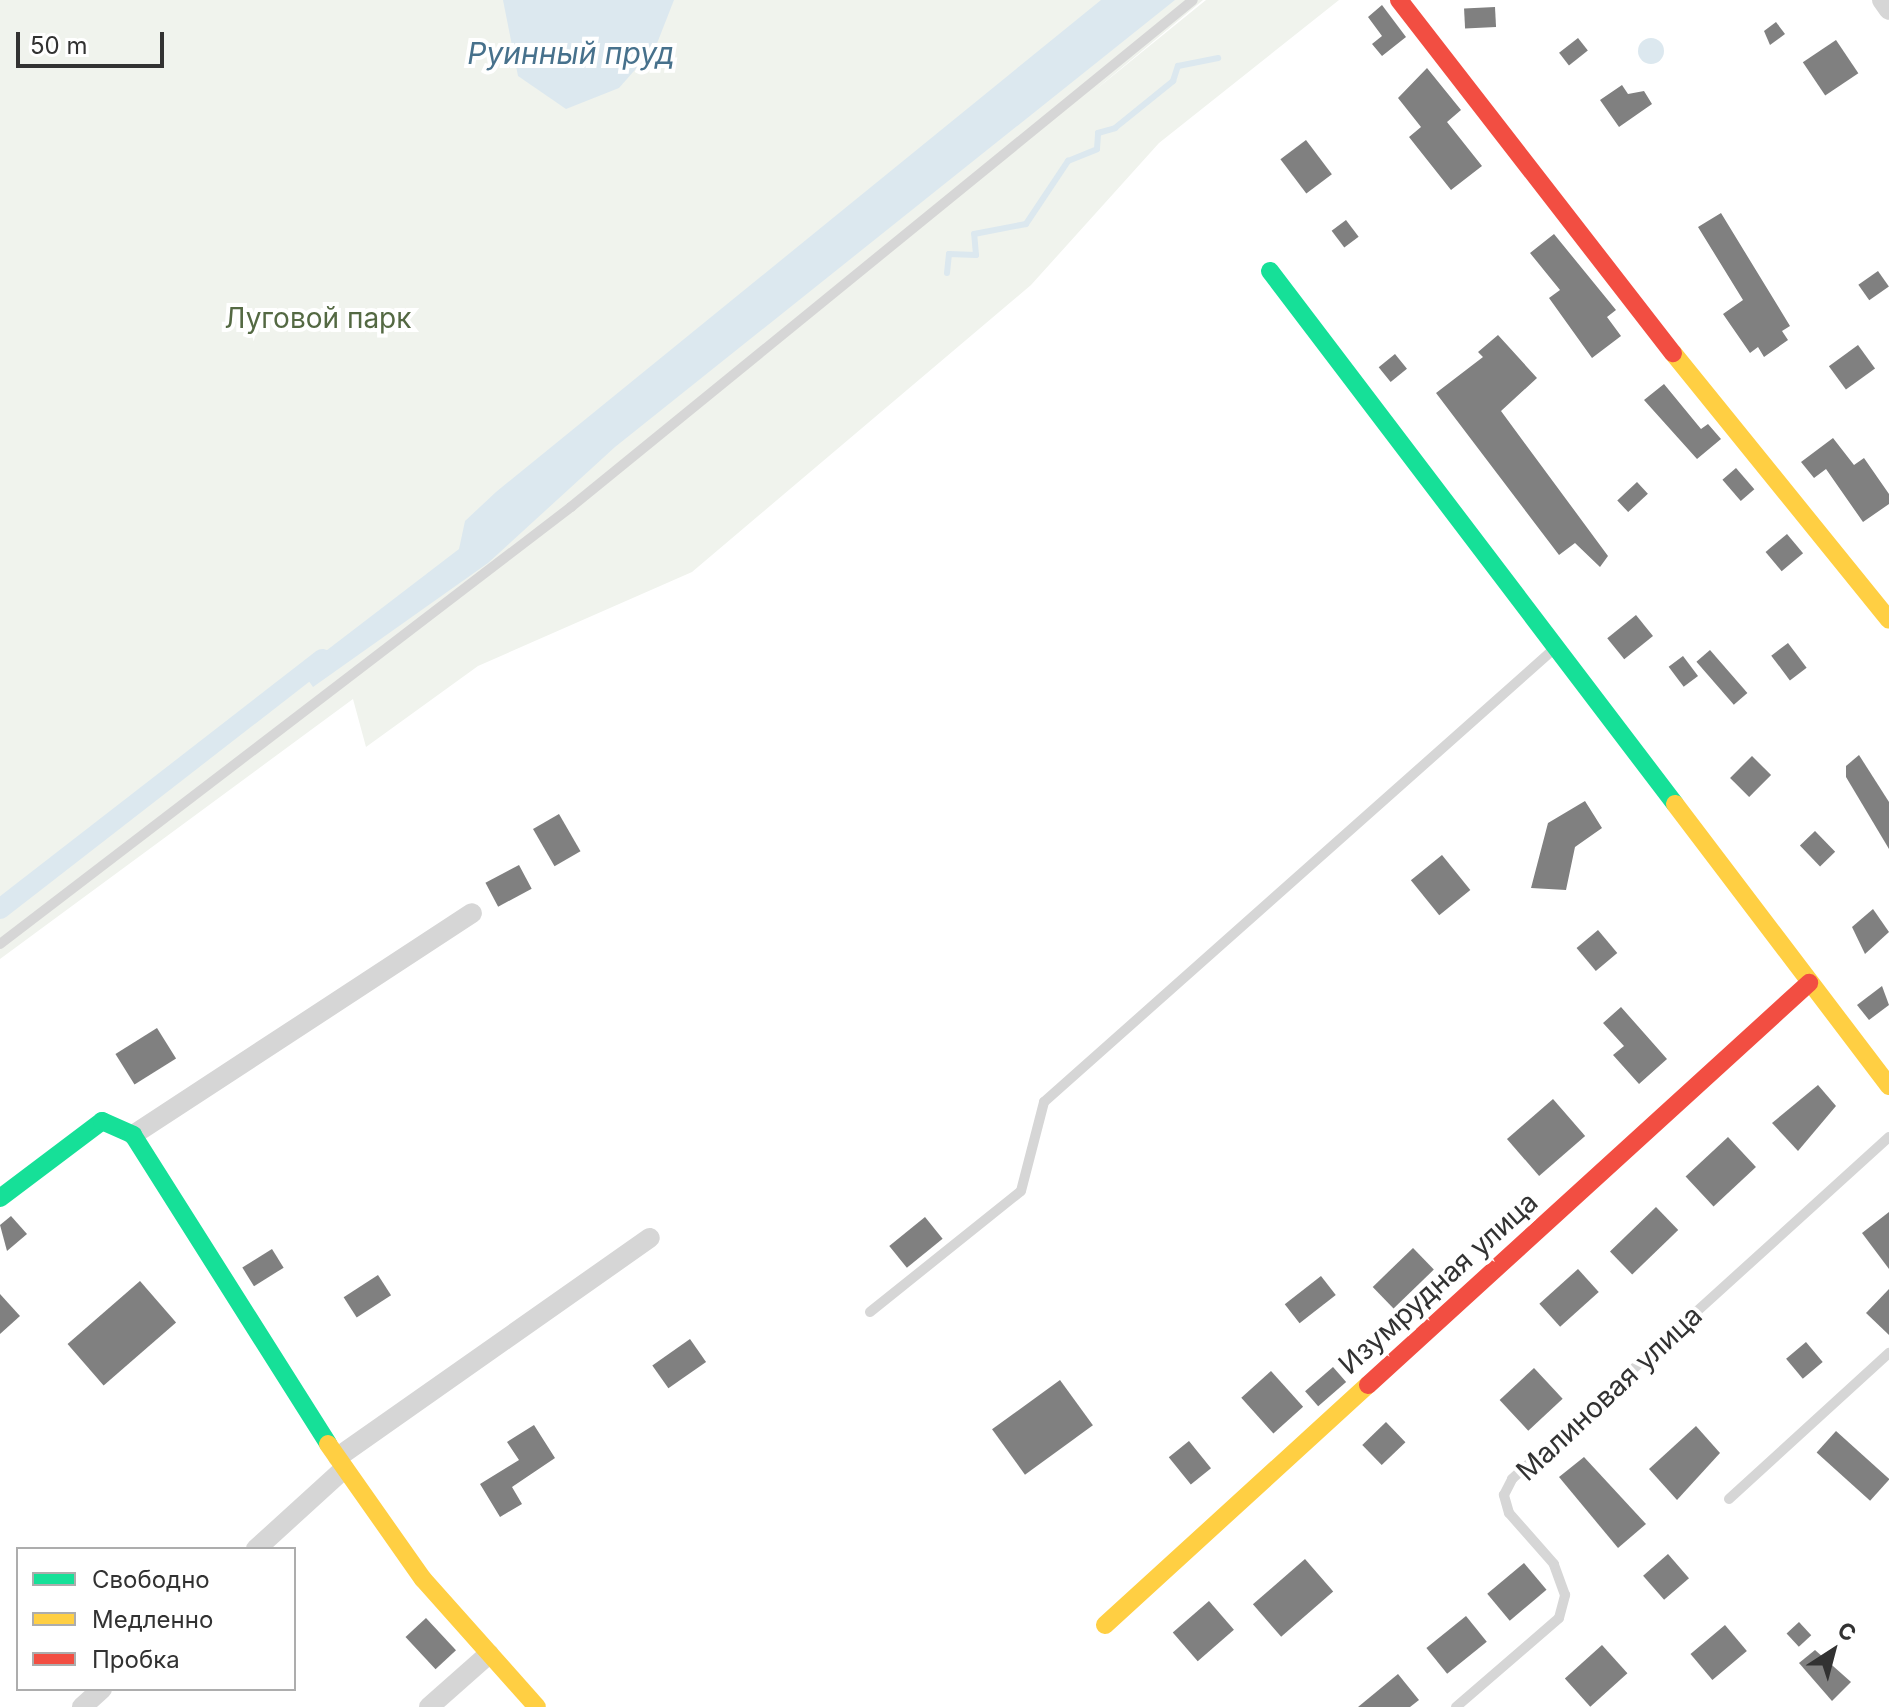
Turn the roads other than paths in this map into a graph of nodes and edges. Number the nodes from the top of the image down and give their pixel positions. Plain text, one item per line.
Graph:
1 (1193, 0) edge
2 (1399, 0) edge
3 (1882, 0) edge
4 (1889, 10) edge
5 (1270, 271) dead end
6 (1889, 620) edge
7 (1556, 648) junction
8 (472, 913) dead end
9 (0, 944) edge
10 (1809, 983) junction
11 (1889, 1086) edge
12 (133, 1135) junction
13 (1889, 1137) edge
14 (0, 1198) edge
15 (650, 1238) dead end
16 (870, 1312) dead end
17 (1889, 1353) edge
18 (341, 1463) junction
19 (1729, 1499) dead end
20 (258, 1547) edge
21 (1105, 1625) dead end
22 (489, 1654) junction
23 (100, 1691) edge
24 (82, 1707) edge
25 (429, 1707) edge
26 (537, 1707) edge
27 (1456, 1707) edge

1 - 9 lane
2 - 6 street
3 - 4 street
5 - 7 street
7 - 10 street
7 - 16 lane
8 - 12 street
10 - 11 street
10 - 21 street, Изумрудная улица
12 - 14 street
12 - 18 street
13 - 27 lane, Малиновая улица
15 - 18 street
17 - 19 lane
18 - 20 street
18 - 22 street
22 - 25 street
22 - 26 street
23 - 24 street

